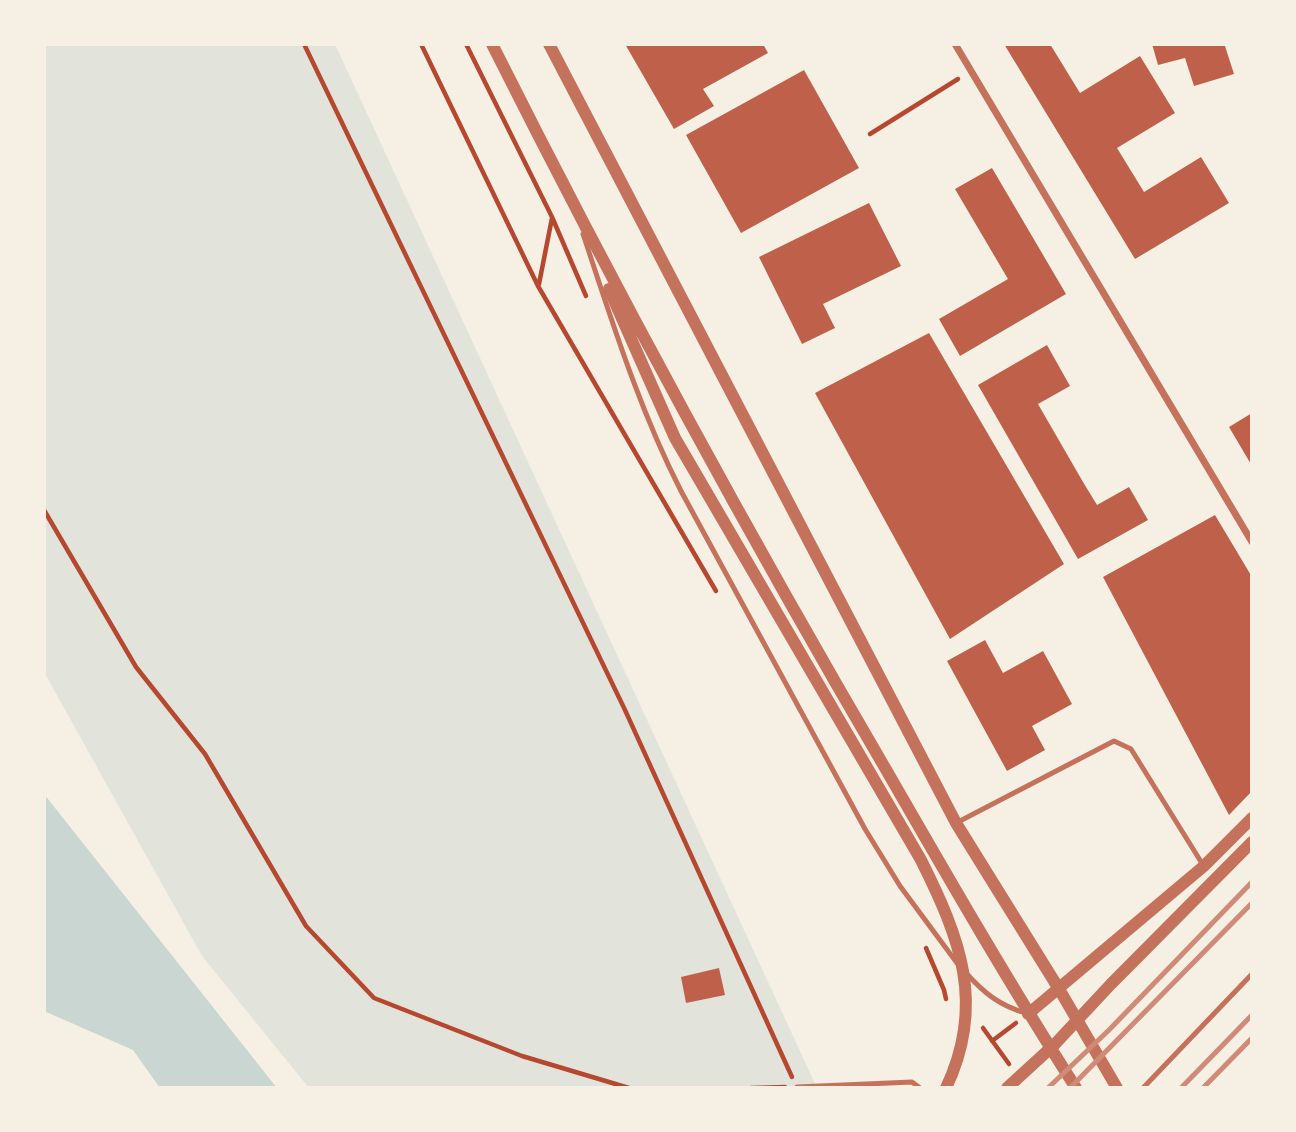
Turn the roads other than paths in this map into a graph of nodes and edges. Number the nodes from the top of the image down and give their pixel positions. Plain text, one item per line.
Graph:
1 (492, 44) edge
2 (549, 44) edge
3 (955, 44) edge
4 (576, 211) junction
5 (1252, 542) edge
6 (1252, 818) edge
7 (956, 824) junction
8 (1252, 842) edge
9 (1204, 866) junction
10 (1252, 974) edge
11 (1059, 989) junction
12 (1028, 1014) junction
13 (797, 1087) edge
14 (919, 1088) edge
15 (946, 1088) edge
16 (1007, 1088) edge
17 (1076, 1088) edge
18 (1117, 1088) edge
19 (1143, 1088) edge

1 - 4 street
2 - 7 street
3 - 5 street
4 - 12 street
4 - 12 lane
4 - 15 street
6 - 9 street
7 - 9 lane
7 - 11 street
8 - 16 street
9 - 11 street
10 - 19 lane
11 - 12 street
11 - 18 street
12 - 17 street
13 - 14 lane

